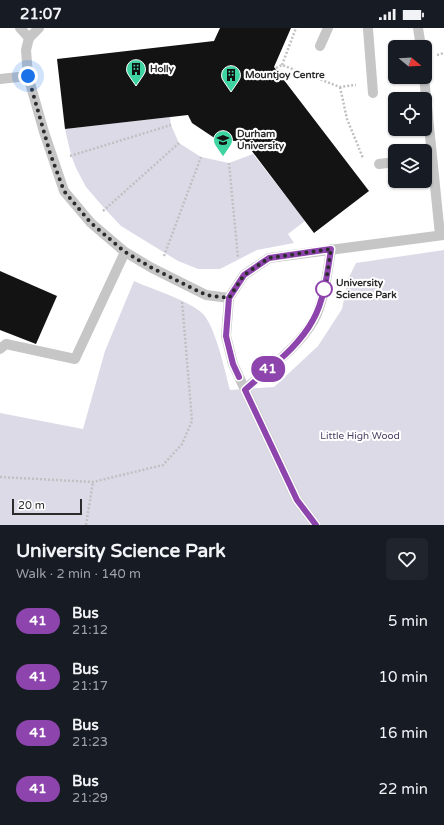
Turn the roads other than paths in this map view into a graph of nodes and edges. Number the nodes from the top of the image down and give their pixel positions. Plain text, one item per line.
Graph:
1 (20, 28) edge
2 (39, 28) edge
3 (328, 28) edge
4 (370, 28) edge
5 (418, 28) edge
6 (29, 38) junction
7 (420, 40) edge
8 (320, 46) dead end
9 (28, 76) junction
10 (0, 79) edge
11 (424, 84) edge
12 (373, 88) road end
13 (428, 144) edge
14 (388, 163) edge
15 (379, 164) road end
16 (432, 176) edge
17 (442, 235) edge
18 (331, 249) junction
19 (125, 252) junction
20 (229, 298) junction
21 (0, 349) edge
22 (245, 390) junction
23 (316, 525) edge

1 - 6 lane
2 - 6 lane
3 - 8 lane
4 - 12 lane
5 - 7 lane
6 - 9 lane
9 - 10 lane
9 - 19 lane
11 - 13 lane
14 - 15 lane
16 - 17 lane
17 - 18 lane
18 - 20 lane
18 - 22 lane
19 - 20 lane
19 - 21 lane
20 - 22 lane
22 - 23 lane

